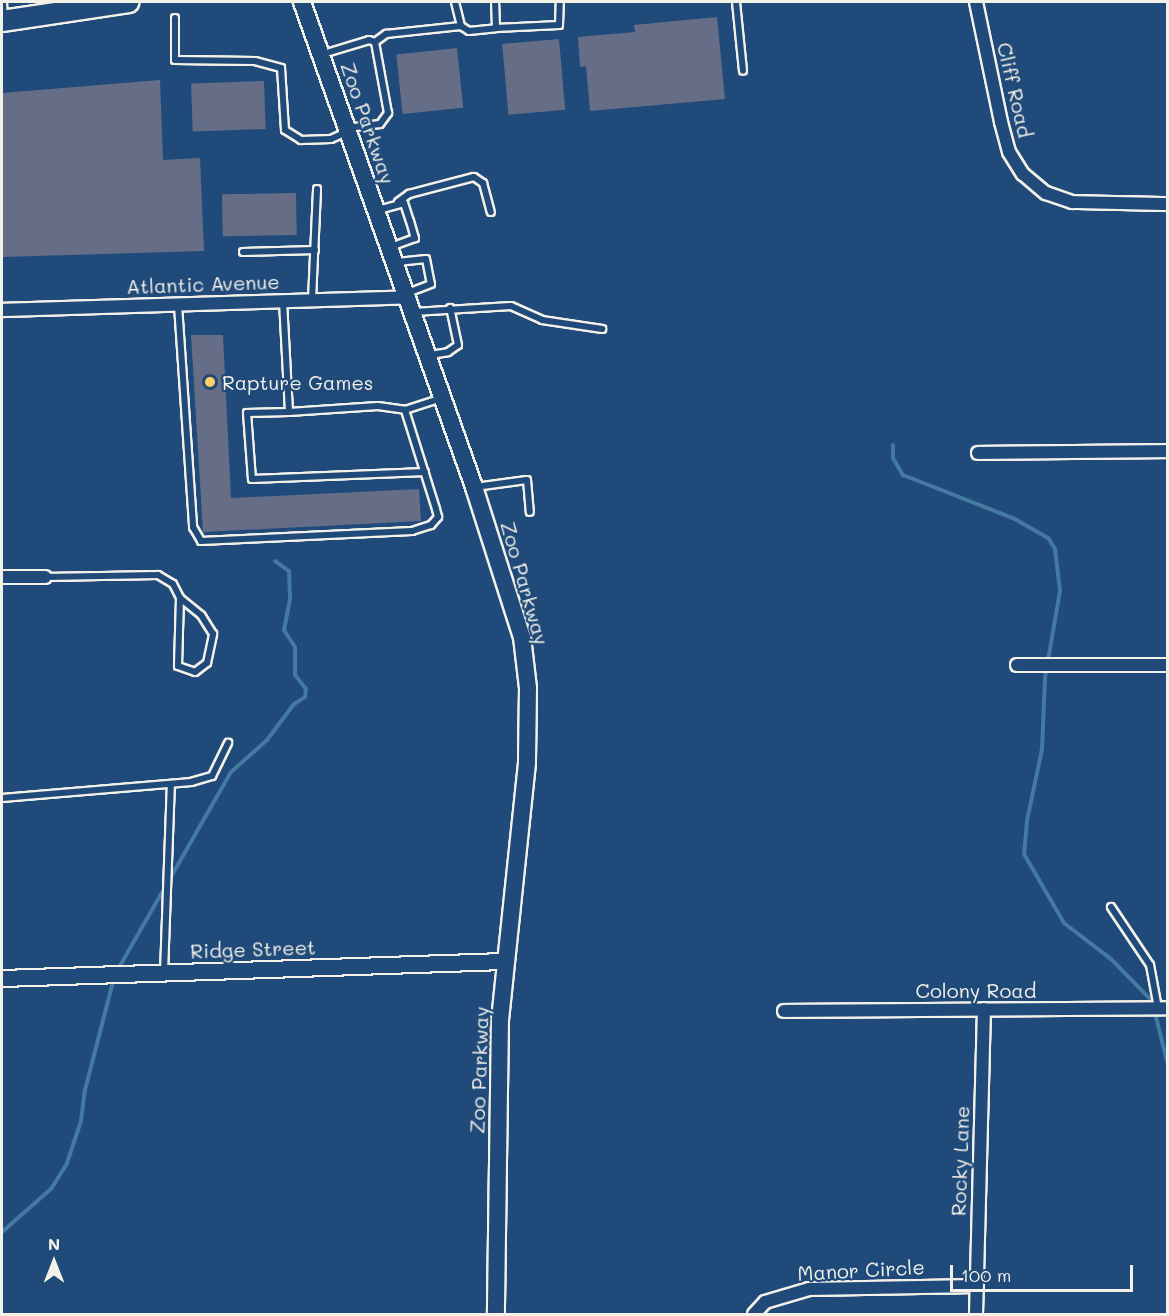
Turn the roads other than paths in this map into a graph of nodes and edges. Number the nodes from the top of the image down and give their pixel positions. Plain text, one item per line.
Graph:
1 (129, 2) edge
2 (302, 2) edge
3 (455, 2) edge
4 (495, 2) edge
5 (560, 2) edge
6 (736, 2) edge
7 (976, 2) edge
8 (3, 14) edge
9 (175, 18) dead end
10 (461, 26) junction
11 (496, 28) junction
12 (375, 42) junction
13 (322, 54) junction
14 (743, 71) dead end
15 (347, 130) junction
16 (317, 189) dead end
17 (398, 202) junction
18 (1167, 204) edge
19 (376, 210) junction
20 (491, 212) dead end
21 (315, 250) junction
22 (243, 252) dead end
23 (392, 255) junction
24 (312, 300) junction
25 (283, 301) junction
26 (406, 301) junction
27 (178, 304) junction
28 (450, 309) junction
29 (2, 310) edge
30 (602, 328) dead end
31 (427, 356) junction
32 (441, 398) junction
33 (405, 410) junction
34 (289, 412) junction
35 (1167, 451) edge
36 (978, 453) dead end
37 (425, 472) junction
38 (474, 487) junction
39 (530, 512) dead end
40 (45, 576) joint
41 (2, 577) edge
42 (180, 598) junction
43 (1017, 665) dead end
44 (1167, 665) edge
45 (228, 743) dead end
46 (171, 784) junction
47 (2, 798) edge
48 (1111, 907) dead end
49 (505, 962) junction
50 (164, 973) junction
51 (2, 978) edge
52 (1163, 1008) edge
53 (984, 1009) junction
54 (784, 1011) dead end
55 (977, 1286) junction
56 (496, 1314) edge
57 (754, 1314) edge
58 (976, 1314) edge

1 - 8 main road
2 - 13 main road, Zoo Parkway
3 - 10 lane
4 - 11 lane
5 - 11 lane
6 - 14 lane
7 - 18 street, Cliff Road
9 - 15 lane
10 - 11 lane
10 - 12 lane
12 - 13 lane
12 - 15 lane
13 - 15 main road, Zoo Parkway
15 - 19 main road, Zoo Parkway
16 - 21 lane
17 - 19 lane
17 - 20 lane
17 - 23 lane
19 - 23 main road, Zoo Parkway
21 - 22 lane
21 - 24 lane
23 - 26 main road, Zoo Parkway
23 - 26 lane
24 - 25 street, Atlantic Avenue
24 - 26 street, Atlantic Avenue
25 - 27 street, Atlantic Avenue
25 - 34 lane
26 - 28 lane
26 - 31 main road, Zoo Parkway
27 - 29 street, Atlantic Avenue
27 - 37 lane
28 - 30 lane
28 - 31 lane
31 - 32 main road, Zoo Parkway
32 - 33 lane
32 - 38 main road, Zoo Parkway
33 - 34 lane
33 - 37 lane
34 - 37 lane
35 - 36 street
38 - 39 lane
38 - 49 main road, Zoo Parkway
40 - 41 street
40 - 42 lane
42 - 42 lane
43 - 44 street
45 - 46 lane
46 - 47 lane
46 - 50 lane
48 - 52 lane
49 - 50 street, Ridge Street
49 - 56 main road, Zoo Parkway
50 - 51 street, Ridge Street
52 - 53 street, Colony Road
53 - 54 street, Colony Road
53 - 55 street, Rocky Lane
55 - 57 street, Manor Circle
55 - 58 street, Rocky Lane

